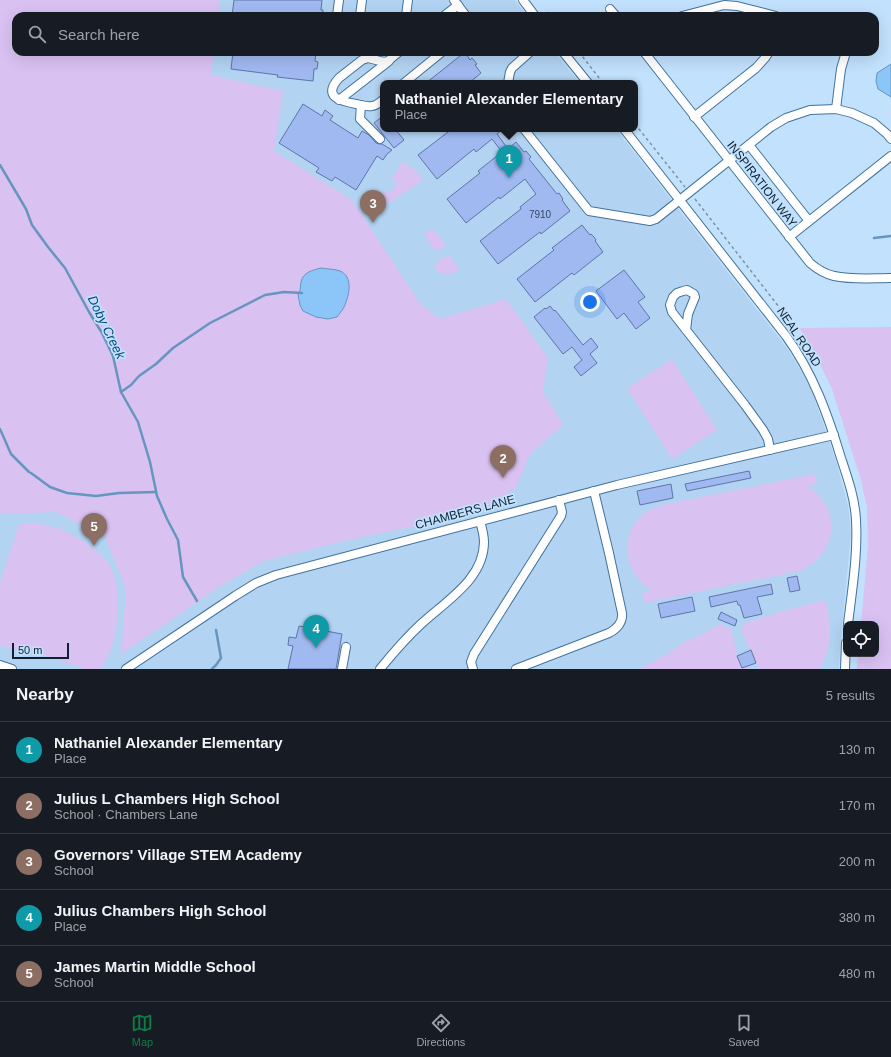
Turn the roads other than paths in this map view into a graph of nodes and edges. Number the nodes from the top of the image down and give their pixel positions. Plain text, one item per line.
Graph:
1 (339, 0) edge
2 (362, 0) edge
3 (408, 0) edge
4 (523, 0) edge
5 (456, 2) edge
6 (610, 9) dead end
7 (338, 12) edge
8 (360, 12) edge
9 (406, 12) edge
10 (447, 12) edge
11 (463, 12) edge
12 (532, 12) edge
13 (613, 12) edge
14 (697, 12) edge
15 (760, 12) edge
16 (395, 56) edge
17 (437, 56) edge
18 (526, 56) edge
19 (567, 56) edge
20 (647, 56) edge
21 (766, 56) edge
22 (845, 56) edge
23 (391, 59) junction
24 (408, 80) edge
25 (509, 80) edge
26 (586, 80) edge
27 (339, 100) junction
28 (380, 102) edge
29 (361, 105) junction
30 (836, 109) junction
31 (694, 116) junction
32 (526, 132) edge
33 (626, 132) edge
34 (380, 139) dead end
35 (891, 139) edge
36 (749, 145) junction
37 (891, 156) edge
38 (729, 161) junction
39 (680, 200) junction
40 (809, 221) junction
41 (789, 237) junction
42 (891, 278) edge
43 (686, 330) dead end
44 (834, 435) junction
45 (770, 450) junction
46 (594, 491) junction
47 (559, 500) junction
48 (480, 521) junction
49 (848, 621) edge
50 (346, 648) dead end
51 (845, 657) edge
52 (0, 665) edge
53 (12, 669) edge
54 (126, 669) edge
55 (342, 669) edge
56 (380, 669) edge
57 (473, 669) edge
58 (516, 669) edge
59 (845, 669) edge

1 - 7 street
2 - 8 street
3 - 9 street
4 - 12 street
5 - 10 street
5 - 11 street
6 - 13 street
14 - 15 street
16 - 23 street
17 - 24 street
18 - 25 street
19 - 26 street
20 - 31 street, INSPIRATION WAY
21 - 31 street
22 - 30 street
23 - 27 street
23 - 27 street
27 - 29 street
28 - 29 street
29 - 34 street
30 - 35 street
30 - 36 street
31 - 38 street, INSPIRATION WAY
32 - 39 street
33 - 39 street, NEAL ROAD
36 - 38 street
36 - 40 street
37 - 40 street
38 - 39 street
38 - 41 street, INSPIRATION WAY
39 - 44 street, NEAL ROAD
40 - 41 street
41 - 42 street, INSPIRATION WAY
43 - 45 street
44 - 45 street, CHAMBERS LANE
44 - 49 street, NEAL ROAD
45 - 46 street, CHAMBERS LANE
46 - 47 street, CHAMBERS LANE
46 - 58 street
47 - 48 street, CHAMBERS LANE
47 - 57 street
48 - 54 street, CHAMBERS LANE
48 - 56 street
50 - 55 street
51 - 59 street
52 - 53 street

